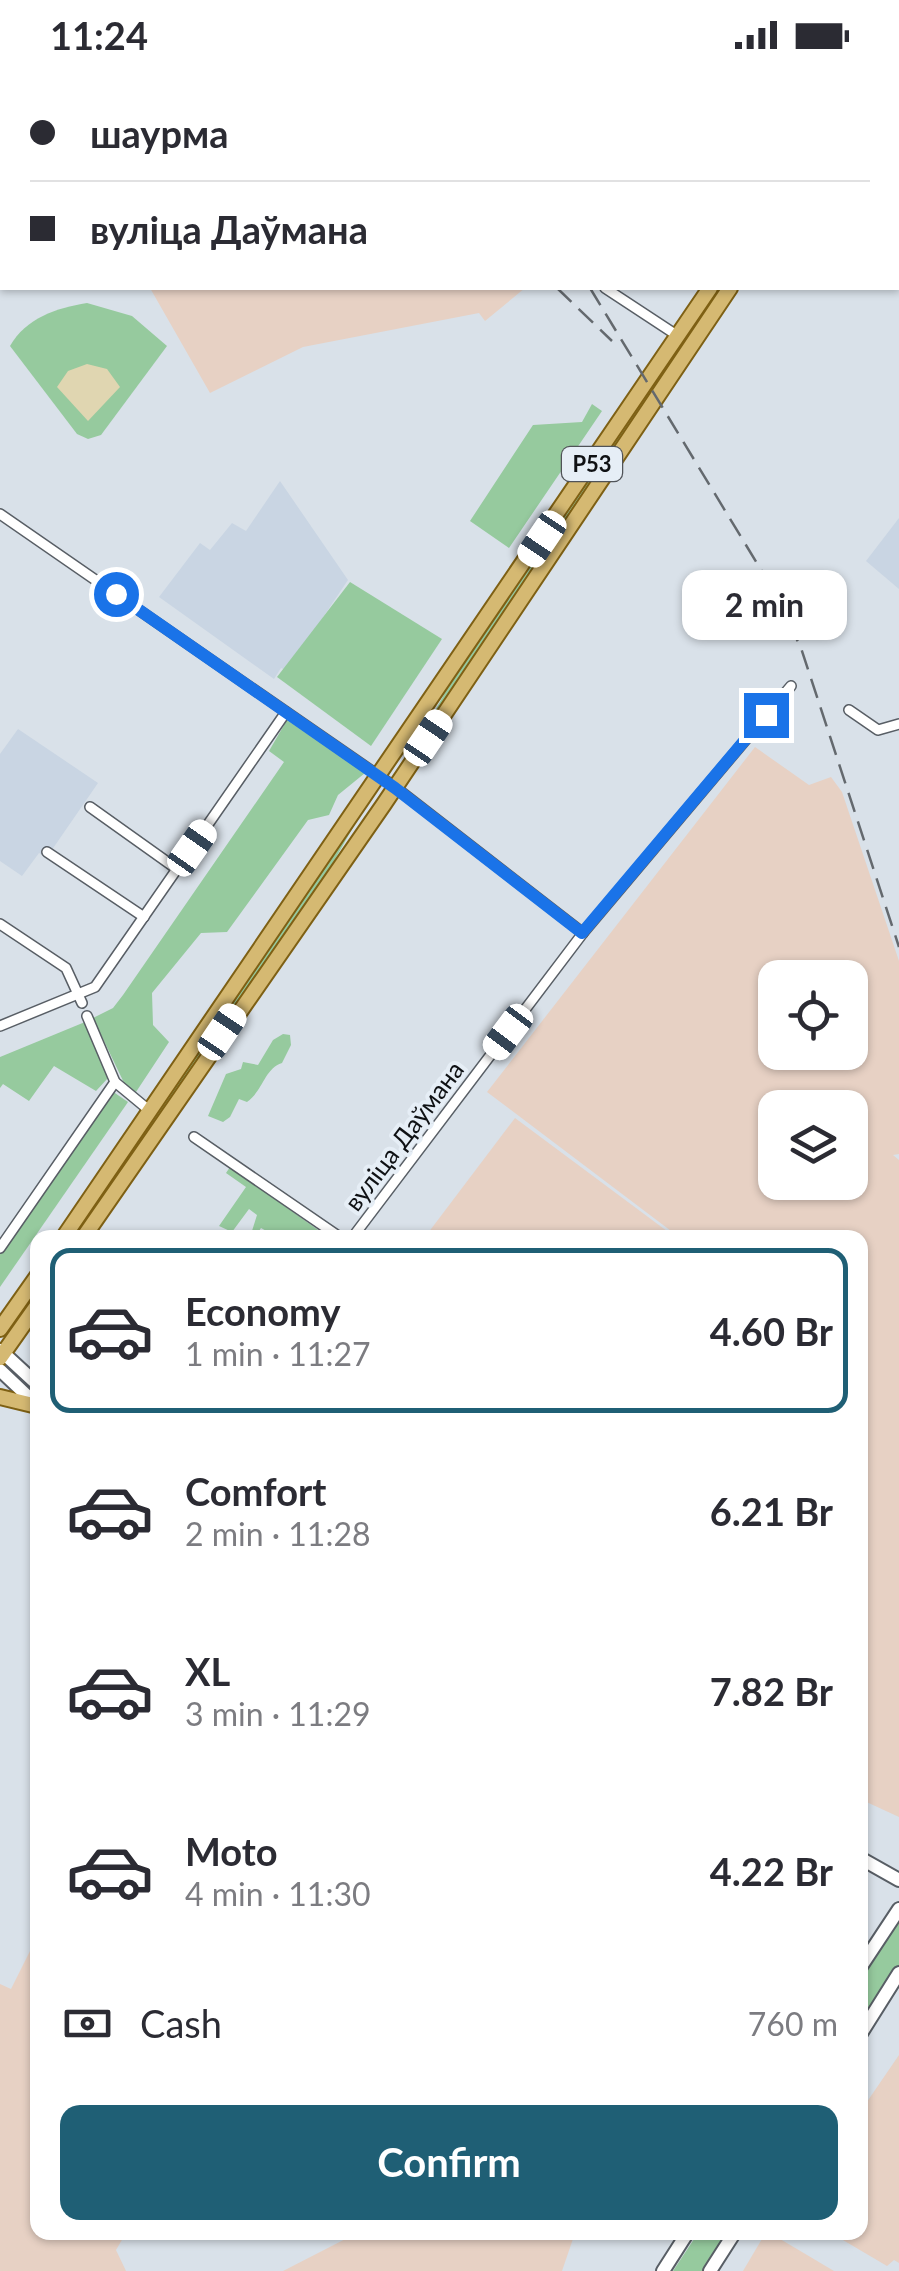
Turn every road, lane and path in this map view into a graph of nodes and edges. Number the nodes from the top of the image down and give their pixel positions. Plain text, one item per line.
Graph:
1 (609, 290) edge
2 (709, 290) edge
3 (729, 290) edge
4 (678, 336) junction
5 (0, 514) edge
6 (791, 686) dead end
7 (848, 710) dead end
8 (286, 712) junction
9 (899, 724) edge
10 (379, 776) junction
11 (395, 788) junction
12 (90, 808) dead end
13 (48, 852) dead end
14 (177, 869) junction
15 (144, 917) junction
16 (0, 924) edge
17 (582, 933) junction
18 (80, 999) junction
19 (87, 1016) dead end
20 (0, 1026) edge
21 (114, 1082) junction
22 (150, 1112) junction
23 (194, 1136) dead end
24 (69, 1230) edge
25 (89, 1230) edge
26 (329, 1230) edge
27 (358, 1230) edge
28 (0, 1248) edge
29 (30, 1286) edge
30 (30, 1315) edge
31 (0, 1329) edge
32 (1, 1353) edge
33 (0, 1370) edge
34 (30, 1378) edge
35 (0, 1397) edge
36 (30, 1398) edge
37 (30, 1404) edge
38 (868, 1863) edge
39 (899, 1880) edge
40 (899, 1910) edge
41 (868, 1956) edge
42 (899, 1973) edge
43 (868, 2022) edge
44 (683, 2240) edge
45 (730, 2240) edge
46 (663, 2271) edge
47 (710, 2271) edge

1 - 4 street
2 - 4 main road, Р53
3 - 11 main road, Р53
4 - 10 main road, Р53
5 - 8 street
6 - 17 street, вуліца Даўмана
7 - 9 street
8 - 10 street
8 - 14 street
10 - 11 street
10 - 22 main road, Р53
11 - 17 street
11 - 25 main road, Р53
12 - 14 street
13 - 15 street
14 - 15 street
15 - 18 street
16 - 18 street
17 - 27 street, вуліца Даўмана
18 - 20 street
19 - 21 street
21 - 22 street
21 - 28 street
22 - 24 main road, Р53
23 - 26 street
29 - 31 main road
30 - 32 main road
32 - 34 main road
33 - 36 main road
35 - 37 main road
38 - 39 main road
40 - 41 main road
42 - 43 main road
44 - 46 main road
45 - 47 main road

